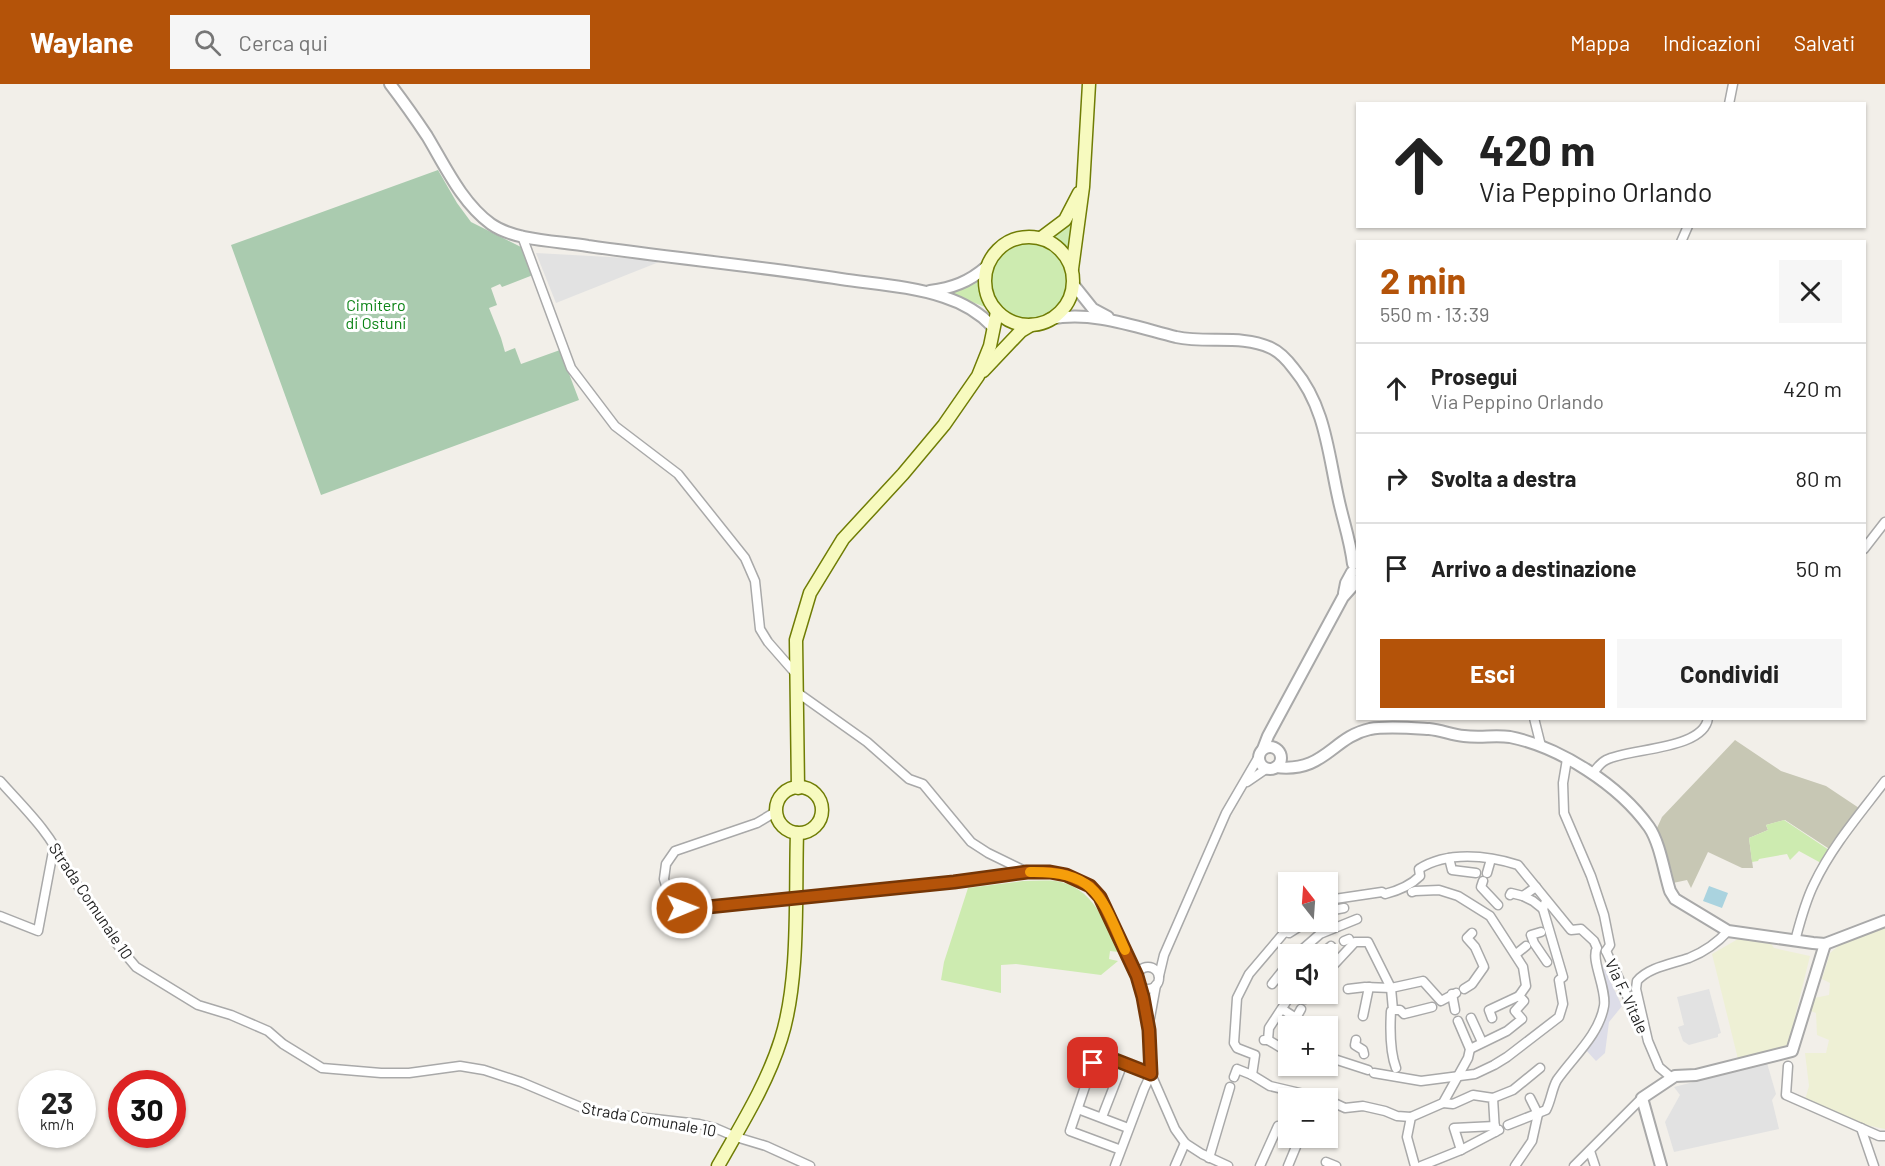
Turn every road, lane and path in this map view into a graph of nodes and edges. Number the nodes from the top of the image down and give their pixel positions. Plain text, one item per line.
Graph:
1 (390, 84) edge
2 (1089, 84) edge
3 (1733, 84) edge
4 (1728, 102) edge
5 (1083, 187) junction
6 (522, 236) junction
7 (1041, 238) junction
8 (986, 267) junction
9 (1072, 269) junction
10 (1073, 284) junction
11 (927, 292) junction
12 (967, 306) junction
13 (995, 310) junction
14 (1050, 320) junction
15 (1119, 323) junction
16 (1031, 325) junction
17 (993, 327) junction
18 (978, 376) junction
19 (1885, 522) edge
20 (1350, 538) junction
21 (1356, 546) edge
22 (1866, 546) edge
23 (1356, 571) edge
24 (797, 675) junction
25 (798, 693) junction
26 (1534, 720) edge
27 (1707, 720) edge
28 (1274, 728) junction
29 (1541, 746) junction
30 (1278, 752) junction
31 (1261, 753) junction
32 (1567, 759) junction
33 (1299, 766) junction
34 (1271, 768) junction
35 (1593, 773) junction
36 (0, 781) edge
37 (1885, 781) edge
38 (798, 788) junction
39 (1240, 789) junction
40 (777, 811) junction
41 (797, 833) junction
42 (54, 846) junction
43 (1449, 858) junction
44 (1491, 859) junction
45 (1027, 872) junction
46 (1476, 873) dead end
47 (1536, 887) junction
48 (1412, 892) dead end
49 (1510, 895) dead end
50 (1523, 896) junction
51 (1338, 899) edge
52 (1544, 905) junction
53 (1344, 908) dead end
54 (1338, 909) edge
55 (1489, 915) junction
56 (0, 916) edge
57 (1357, 919) dead end
58 (1885, 921) edge
59 (1728, 931) junction
60 (1284, 932) joint
61 (1291, 932) edge
62 (1541, 932) dead end
63 (1472, 933) dead end
64 (1795, 941) junction
65 (1308, 944) edge
66 (1825, 944) junction
67 (1530, 945) junction
68 (1599, 947) junction
69 (1516, 954) junction
70 (1164, 955) junction
71 (1338, 960) edge
72 (1547, 962) dead end
73 (1140, 970) junction
74 (1159, 976) junction
75 (1278, 976) edge
76 (1272, 984) dead end
77 (1156, 985) junction
78 (1140, 986) junction
79 (1369, 987) junction
80 (1390, 988) junction
81 (1348, 989) dead end
82 (1457, 992) junction
83 (1519, 996) junction
84 (1435, 1003) junction
85 (1284, 1004) edge
86 (1282, 1009) junction
87 (1301, 1010) dead end
88 (1393, 1010) junction
89 (1455, 1010) dead end
90 (1491, 1014) dead end
91 (1363, 1016) dead end
92 (1471, 1018) dead end
93 (1458, 1021) dead end
94 (1149, 1030) junction
95 (1356, 1041) dead end
96 (1648, 1041) junction
97 (1482, 1042) junction
98 (1278, 1047) edge
99 (1470, 1049) junction
100 (1364, 1054) dead end
101 (1338, 1060) edge
102 (1123, 1063) junction
103 (1788, 1066) dead end
104 (1396, 1068) dead end
105 (1540, 1068) dead end
106 (1236, 1073) dead end
107 (1151, 1074) junction
108 (1252, 1075) junction
109 (1459, 1075) junction
110 (1672, 1077) junction
111 (1230, 1087) dead end
112 (1278, 1088) edge
113 (1493, 1098) junction
114 (1530, 1098) dead end
115 (1642, 1098) junction
116 (1443, 1103) junction
117 (1338, 1105) edge
118 (1078, 1109) junction
119 (1538, 1114) junction
120 (1411, 1117) junction
121 (1102, 1118) junction
122 (1508, 1125) dead end
123 (1278, 1126) dead end
124 (1128, 1128) junction
125 (1861, 1128) junction
126 (1496, 1129) junction
127 (1885, 1136) edge
128 (735, 1137) junction
129 (1185, 1143) junction
130 (1295, 1148) edge
131 (1121, 1149) junction
132 (1461, 1150) junction
133 (1590, 1151) junction
134 (1213, 1162) edge
135 (1326, 1162) dead end
136 (718, 1166) edge
137 (810, 1166) edge
138 (1115, 1166) edge
139 (1175, 1166) edge
140 (1228, 1166) edge
141 (1260, 1166) edge
142 (1288, 1166) edge
143 (1336, 1166) edge
144 (1415, 1166) edge
145 (1421, 1166) edge
146 (1515, 1166) edge
147 (1574, 1166) edge
148 (1596, 1166) edge
149 (1661, 1166) edge
150 (1874, 1166) edge

1 - 6 street
2 - 5 main road
3 - 4 street
5 - 7 main road
5 - 9 main road
6 - 11 street
6 - 24 street
7 - 8 main road
7 - 9 main road
8 - 11 street
8 - 13 main road
9 - 10 main road
10 - 14 main road
10 - 15 street
11 - 12 street
12 - 13 street
12 - 17 street
13 - 16 main road
13 - 17 main road
14 - 15 street
14 - 16 main road
15 - 20 street
16 - 18 main road
17 - 18 main road
18 - 24 main road
19 - 22 street
20 - 21 street
20 - 23 street
23 - 28 street
24 - 25 main road
25 - 38 main road
25 - 45 street
26 - 29 street
27 - 35 street
28 - 30 street
28 - 31 street
29 - 32 street
29 - 33 street
30 - 31 street
30 - 33 street
30 - 34 street
31 - 34 street
31 - 39 street
32 - 35 street
32 - 68 street
33 - 34 street
34 - 39 street
35 - 59 street
36 - 42 street, Strada Comunale 10
37 - 64 street
38 - 40 main road
38 - 41 main road
39 - 70 street
40 - 41 main road
40 - 45 street, bridge
41 - 128 main road
42 - 56 street
42 - 128 street, Strada Comunale 10
43 - 44 street
43 - 46 street
43 - 51 street
44 - 47 street
44 - 55 street
45 - 73 street
47 - 50 street
47 - 52 street
48 - 55 street
49 - 50 street
50 - 52 street
52 - 68 street
52 - 109 street
53 - 54 street
55 - 69 street
57 - 65 street
58 - 66 street
59 - 64 street
59 - 96 street
60 - 61 street
60 - 108 street
62 - 67 street
63 - 82 street
64 - 66 street
66 - 110 street
67 - 69 street
67 - 72 street
68 - 96 street, Via F. Vitale
68 - 119 street
69 - 83 street
70 - 73 street
70 - 74 street
71 - 80 street
73 - 74 street
73 - 78 street
74 - 77 street
75 - 76 street
77 - 78 street
77 - 94 street
78 - 94 street
79 - 80 street
79 - 81 street
79 - 91 street
80 - 84 street
80 - 88 street
82 - 84 street
82 - 89 street
83 - 90 street
83 - 97 street
84 - 88 street
85 - 86 street
86 - 87 street
86 - 98 street
88 - 104 street
92 - 97 street
93 - 99 street
94 - 107 street
95 - 100 street
96 - 110 street
97 - 99 street
99 - 109 street
101 - 109 street
102 - 107 street
102 - 118 street
102 - 121 street
103 - 125 street
105 - 113 street
106 - 108 street
107 - 124 street
107 - 129 street
108 - 112 street
109 - 116 street
110 - 115 street
111 - 134 street
113 - 116 street
113 - 126 street
114 - 119 street
115 - 133 street
115 - 149 street
116 - 120 street
117 - 120 street
118 - 121 street
118 - 131 street
119 - 122 street
119 - 146 street
120 - 144 street
121 - 124 street
123 - 141 street
124 - 131 street
125 - 127 street
125 - 150 street
126 - 132 street
126 - 132 street
128 - 136 main road
128 - 137 street, Strada Comunale 10
129 - 134 street
129 - 139 street
130 - 142 street
131 - 138 street
132 - 145 street
133 - 147 street
133 - 148 street
134 - 140 street
135 - 143 street

